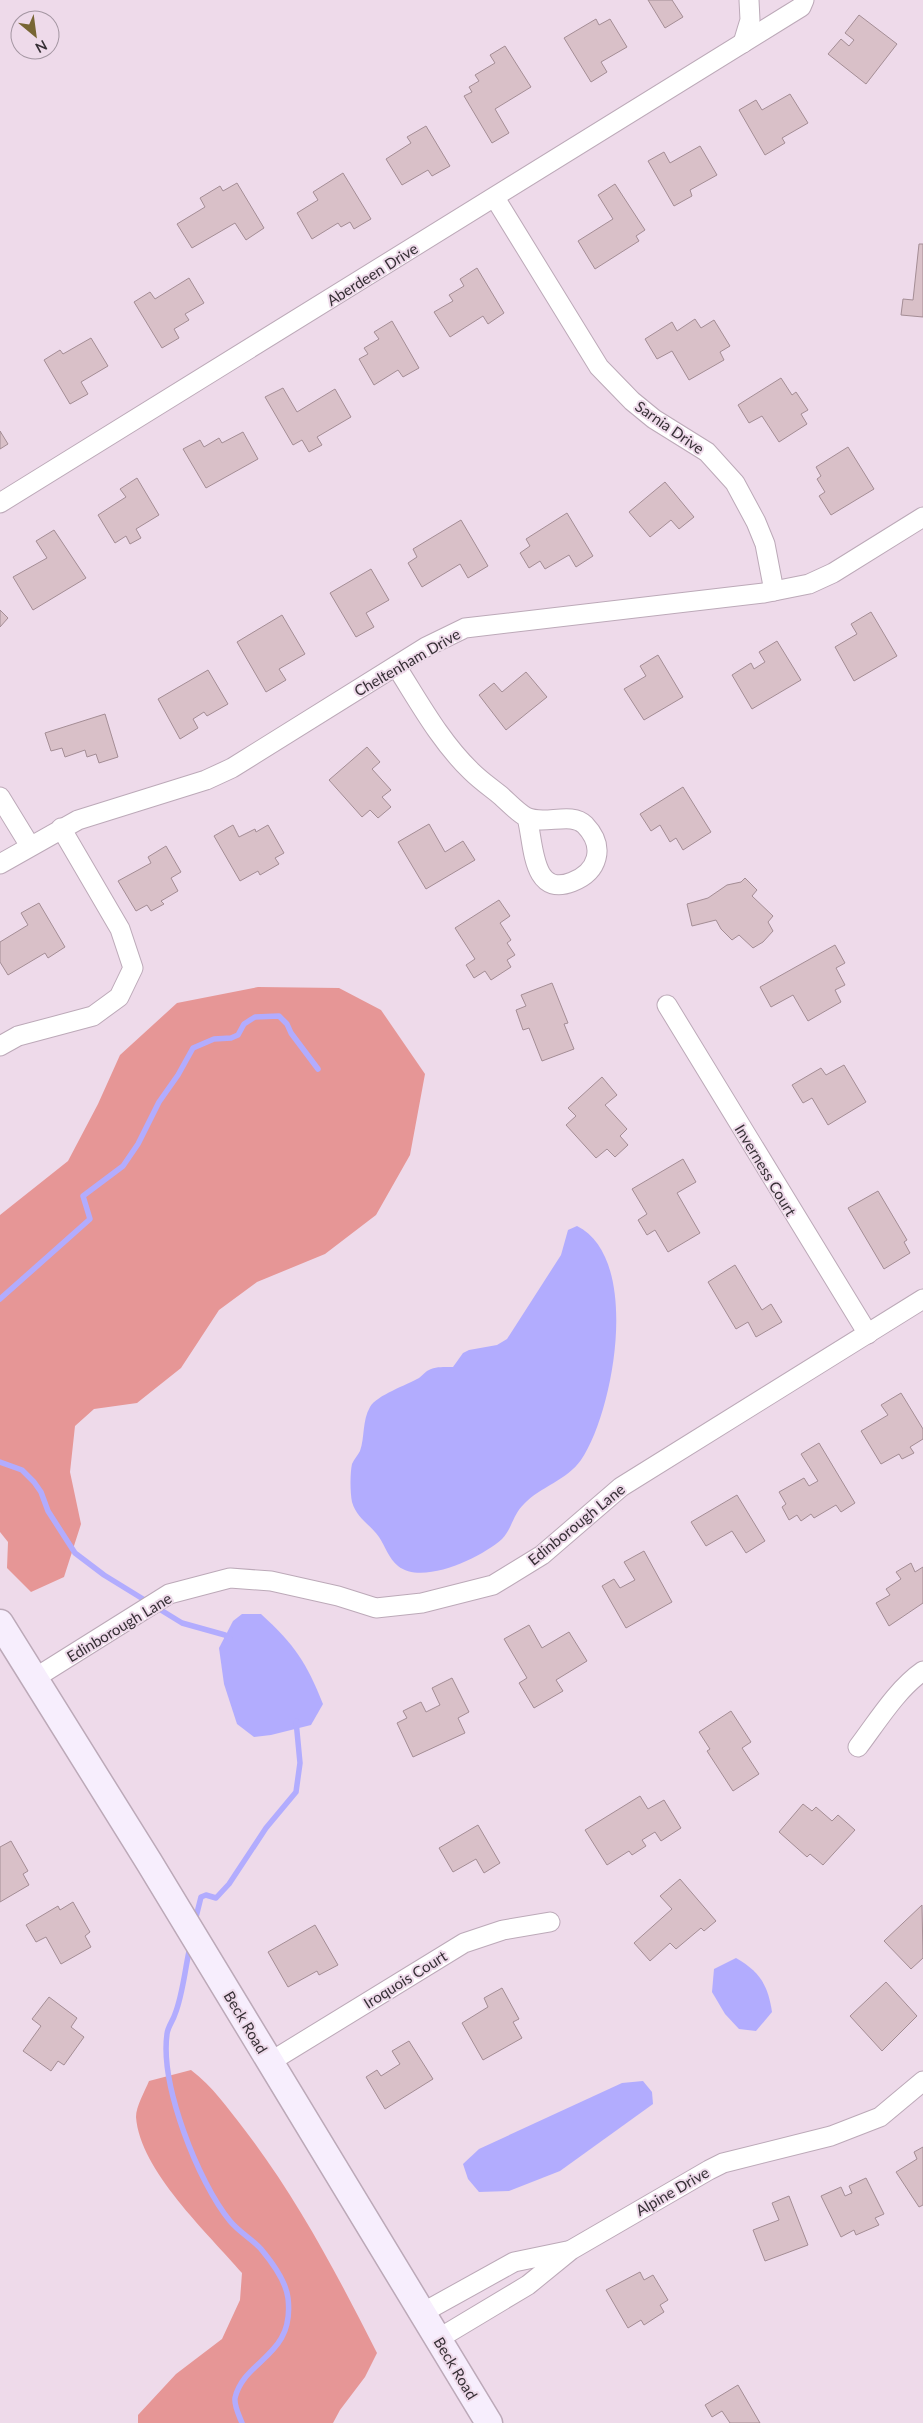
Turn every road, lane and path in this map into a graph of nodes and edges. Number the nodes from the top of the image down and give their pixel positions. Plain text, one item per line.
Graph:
1 (749, 0) edge
2 (804, 0) edge
3 (743, 43) junction
4 (495, 198) junction
5 (0, 503) edge
6 (923, 517) edge
7 (774, 591) junction
8 (396, 666) junction
9 (0, 797) edge
10 (527, 818) dead end
11 (61, 828) junction
12 (30, 846) junction
13 (0, 864) edge
14 (666, 1005) dead end
15 (0, 1046) edge
16 (923, 1299) edge
17 (868, 1334) junction
18 (0, 1623) edge
19 (923, 1671) edge
20 (35, 1678) junction
21 (858, 1747) dead end
22 (550, 1922) dead end
23 (270, 2062) junction
24 (923, 2081) edge
25 (571, 2250) junction
26 (422, 2313) junction
27 (438, 2339) junction
28 (489, 2423) edge

1 - 3 street
2 - 3 street, Aberdeen Drive
3 - 4 street, Aberdeen Drive
4 - 5 street, Aberdeen Drive
4 - 7 street, Sarnia Drive
6 - 7 street, Cheltenham Drive
7 - 8 street, Cheltenham Drive
8 - 10 street
8 - 11 street, Cheltenham Drive
9 - 12 street
11 - 12 street, Cheltenham Drive
11 - 15 street
12 - 13 street, Cheltenham Drive
14 - 17 street, Inverness Court
16 - 17 street, Edinborough Lane
17 - 20 street, Edinborough Lane
18 - 20 main road, Beck Road
19 - 21 street
20 - 23 main road, Beck Road
22 - 23 street, Iroquois Court
23 - 26 main road, Beck Road
24 - 25 street, Alpine Drive
25 - 26 street
25 - 27 street, Alpine Drive
26 - 27 main road, Beck Road
27 - 28 main road, Beck Road

